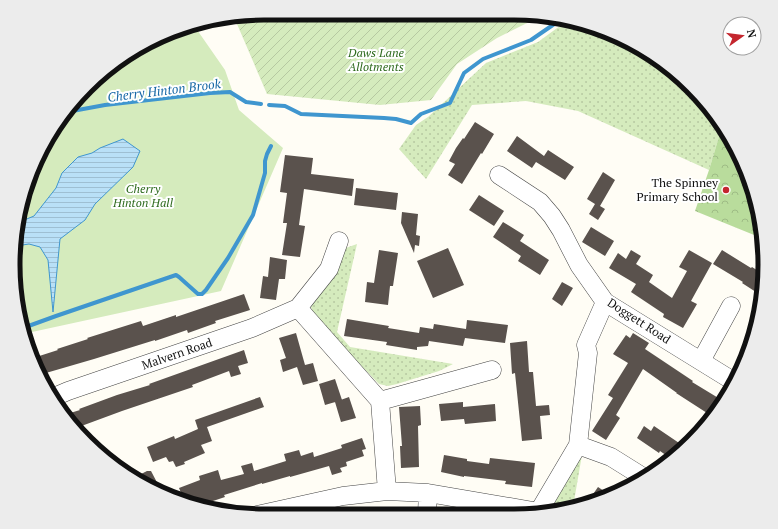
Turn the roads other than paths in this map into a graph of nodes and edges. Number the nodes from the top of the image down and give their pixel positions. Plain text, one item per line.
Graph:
1 (499, 174) dead end
2 (339, 241) dead end
3 (605, 302) junction
4 (731, 306) dead end
5 (298, 308) junction
6 (701, 361) junction
7 (492, 370) dead end
8 (730, 379) edge
9 (58, 395) edge
10 (380, 401) junction
11 (578, 445) junction
12 (639, 474) edge
13 (387, 490) junction
14 (428, 493) junction
15 (542, 507) edge
16 (281, 509) edge
17 (427, 509) edge
18 (519, 509) edge

1 - 3 street, Doggett Road
2 - 5 street, Malvern Road
3 - 6 street, Doggett Road
3 - 11 street
4 - 6 street
5 - 9 street, Malvern Road
5 - 10 street
6 - 8 street, Doggett Road
7 - 10 street
10 - 13 street
11 - 12 street
11 - 15 street
13 - 14 street
13 - 16 street
14 - 17 street
14 - 18 street

